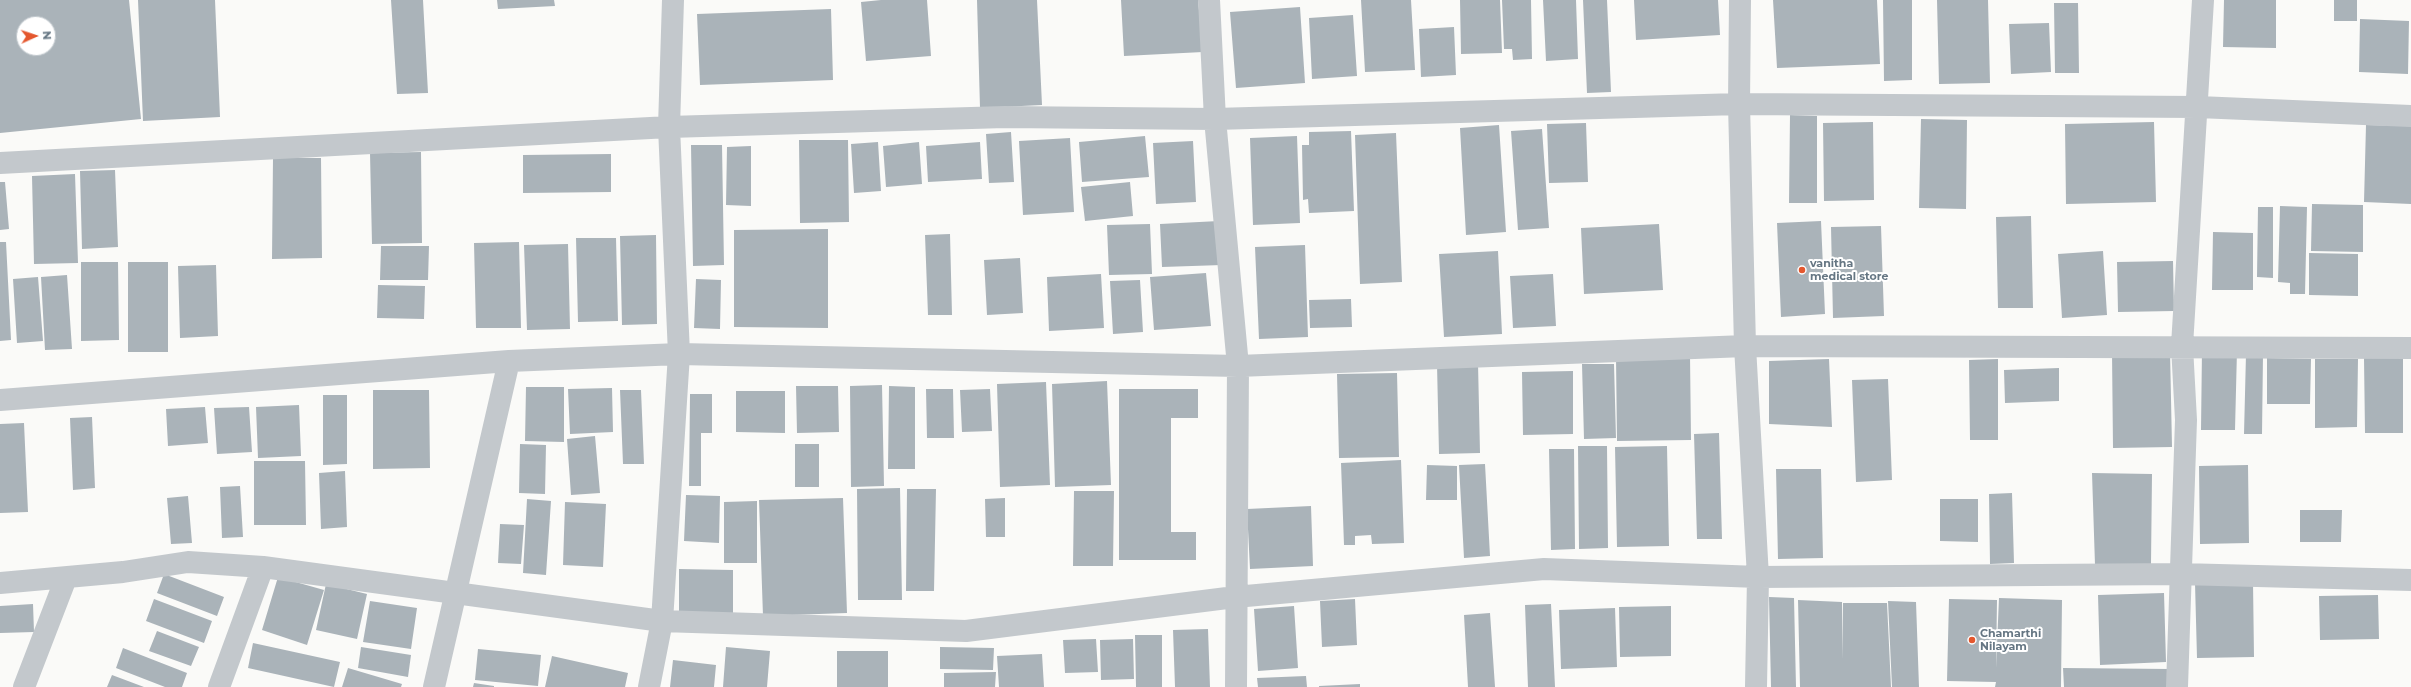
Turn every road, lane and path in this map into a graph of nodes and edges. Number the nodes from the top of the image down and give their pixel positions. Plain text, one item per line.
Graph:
1 (673, 0) edge
2 (1209, 0) edge
3 (1740, 0) edge
4 (2203, 0) edge
5 (1739, 104) junction
6 (2198, 107) junction
7 (2411, 116) edge
8 (1215, 119) junction
9 (669, 127) junction
10 (0, 163) edge
11 (1745, 346) junction
12 (2182, 346) junction
13 (2411, 348) edge
14 (679, 354) junction
15 (509, 361) junction
16 (1238, 366) junction
17 (0, 400) edge
18 (263, 567) junction
19 (2180, 574) junction
20 (1758, 577) junction
21 (66, 578) junction
22 (2411, 580) edge
23 (0, 584) edge
24 (455, 593) junction
25 (1235, 597) junction
26 (662, 621) junction
27 (24, 687) edge
28 (219, 687) edge
29 (434, 687) edge
30 (649, 687) edge
31 (1236, 687) edge
32 (1756, 687) edge
33 (2177, 687) edge

1 - 9 street
2 - 8 street
3 - 5 street
4 - 6 street
5 - 6 street
5 - 8 street
5 - 11 street
6 - 7 street
6 - 12 street
8 - 9 street
8 - 16 street
9 - 10 street
9 - 14 street
11 - 12 street
11 - 16 street
11 - 20 street
12 - 13 street
12 - 19 street
14 - 15 street
14 - 16 street
14 - 26 street
15 - 17 street
15 - 24 street
16 - 25 street
18 - 21 street
18 - 24 street
18 - 28 street
19 - 20 street
19 - 22 street
19 - 33 street
20 - 25 street
20 - 32 street
21 - 23 street
21 - 27 street
24 - 26 street
24 - 29 street
25 - 26 street
25 - 31 street
26 - 30 street

